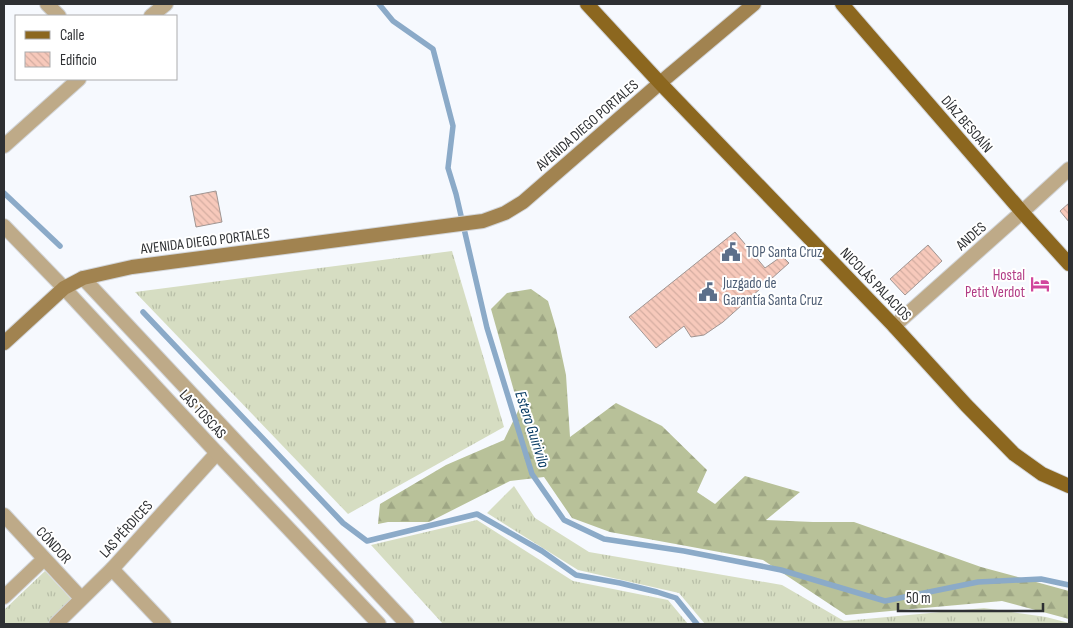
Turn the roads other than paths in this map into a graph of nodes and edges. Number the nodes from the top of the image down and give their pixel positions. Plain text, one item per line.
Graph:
1 (47, 4) edge
2 (166, 4) edge
3 (587, 4) edge
4 (754, 4) edge
5 (842, 4) edge
6 (58, 15) edge
7 (152, 15) edge
8 (78, 80) edge
9 (660, 83) junction
10 (4, 146) edge
11 (1069, 169) edge
12 (1022, 212) junction
13 (4, 226) edge
14 (1069, 264) edge
15 (83, 278) junction
16 (64, 288) junction
17 (894, 326) junction
18 (4, 343) edge
19 (217, 453) junction
20 (1069, 486) edge
21 (4, 515) edge
22 (44, 559) junction
23 (112, 569) junction
24 (4, 597) edge
25 (81, 598) junction
26 (56, 624) edge
27 (164, 624) edge
28 (379, 624) edge
29 (407, 624) edge

1 - 6 street
2 - 7 street
3 - 9 main road, NICOLÁS PALACIOS
4 - 9 main road, AVENIDA DIEGO PORTALES
5 - 12 main road, DÍAZ BESOAÍN
8 - 10 street
9 - 15 main road, AVENIDA DIEGO PORTALES
9 - 17 main road, NICOLÁS PALACIOS
11 - 12 street, ANDES
12 - 14 main road, DÍAZ BESOAÍN
12 - 17 street, ANDES
13 - 16 street, LAS TOSCAS
15 - 16 main road, AVENIDA DIEGO PORTALES
15 - 29 street, LAS TOSCAS
16 - 18 main road, AVENIDA DIEGO PORTALES
16 - 19 street, LAS TOSCAS
17 - 20 main road, NICOLÁS PALACIOS
19 - 23 street, LAS PÉRDICES
19 - 28 street, LAS TOSCAS
21 - 22 street, CÓNDOR
22 - 24 street
22 - 25 street, CÓNDOR
23 - 25 street, LAS PÉRDICES
23 - 27 street
25 - 26 street, LAS PÉRDICES

